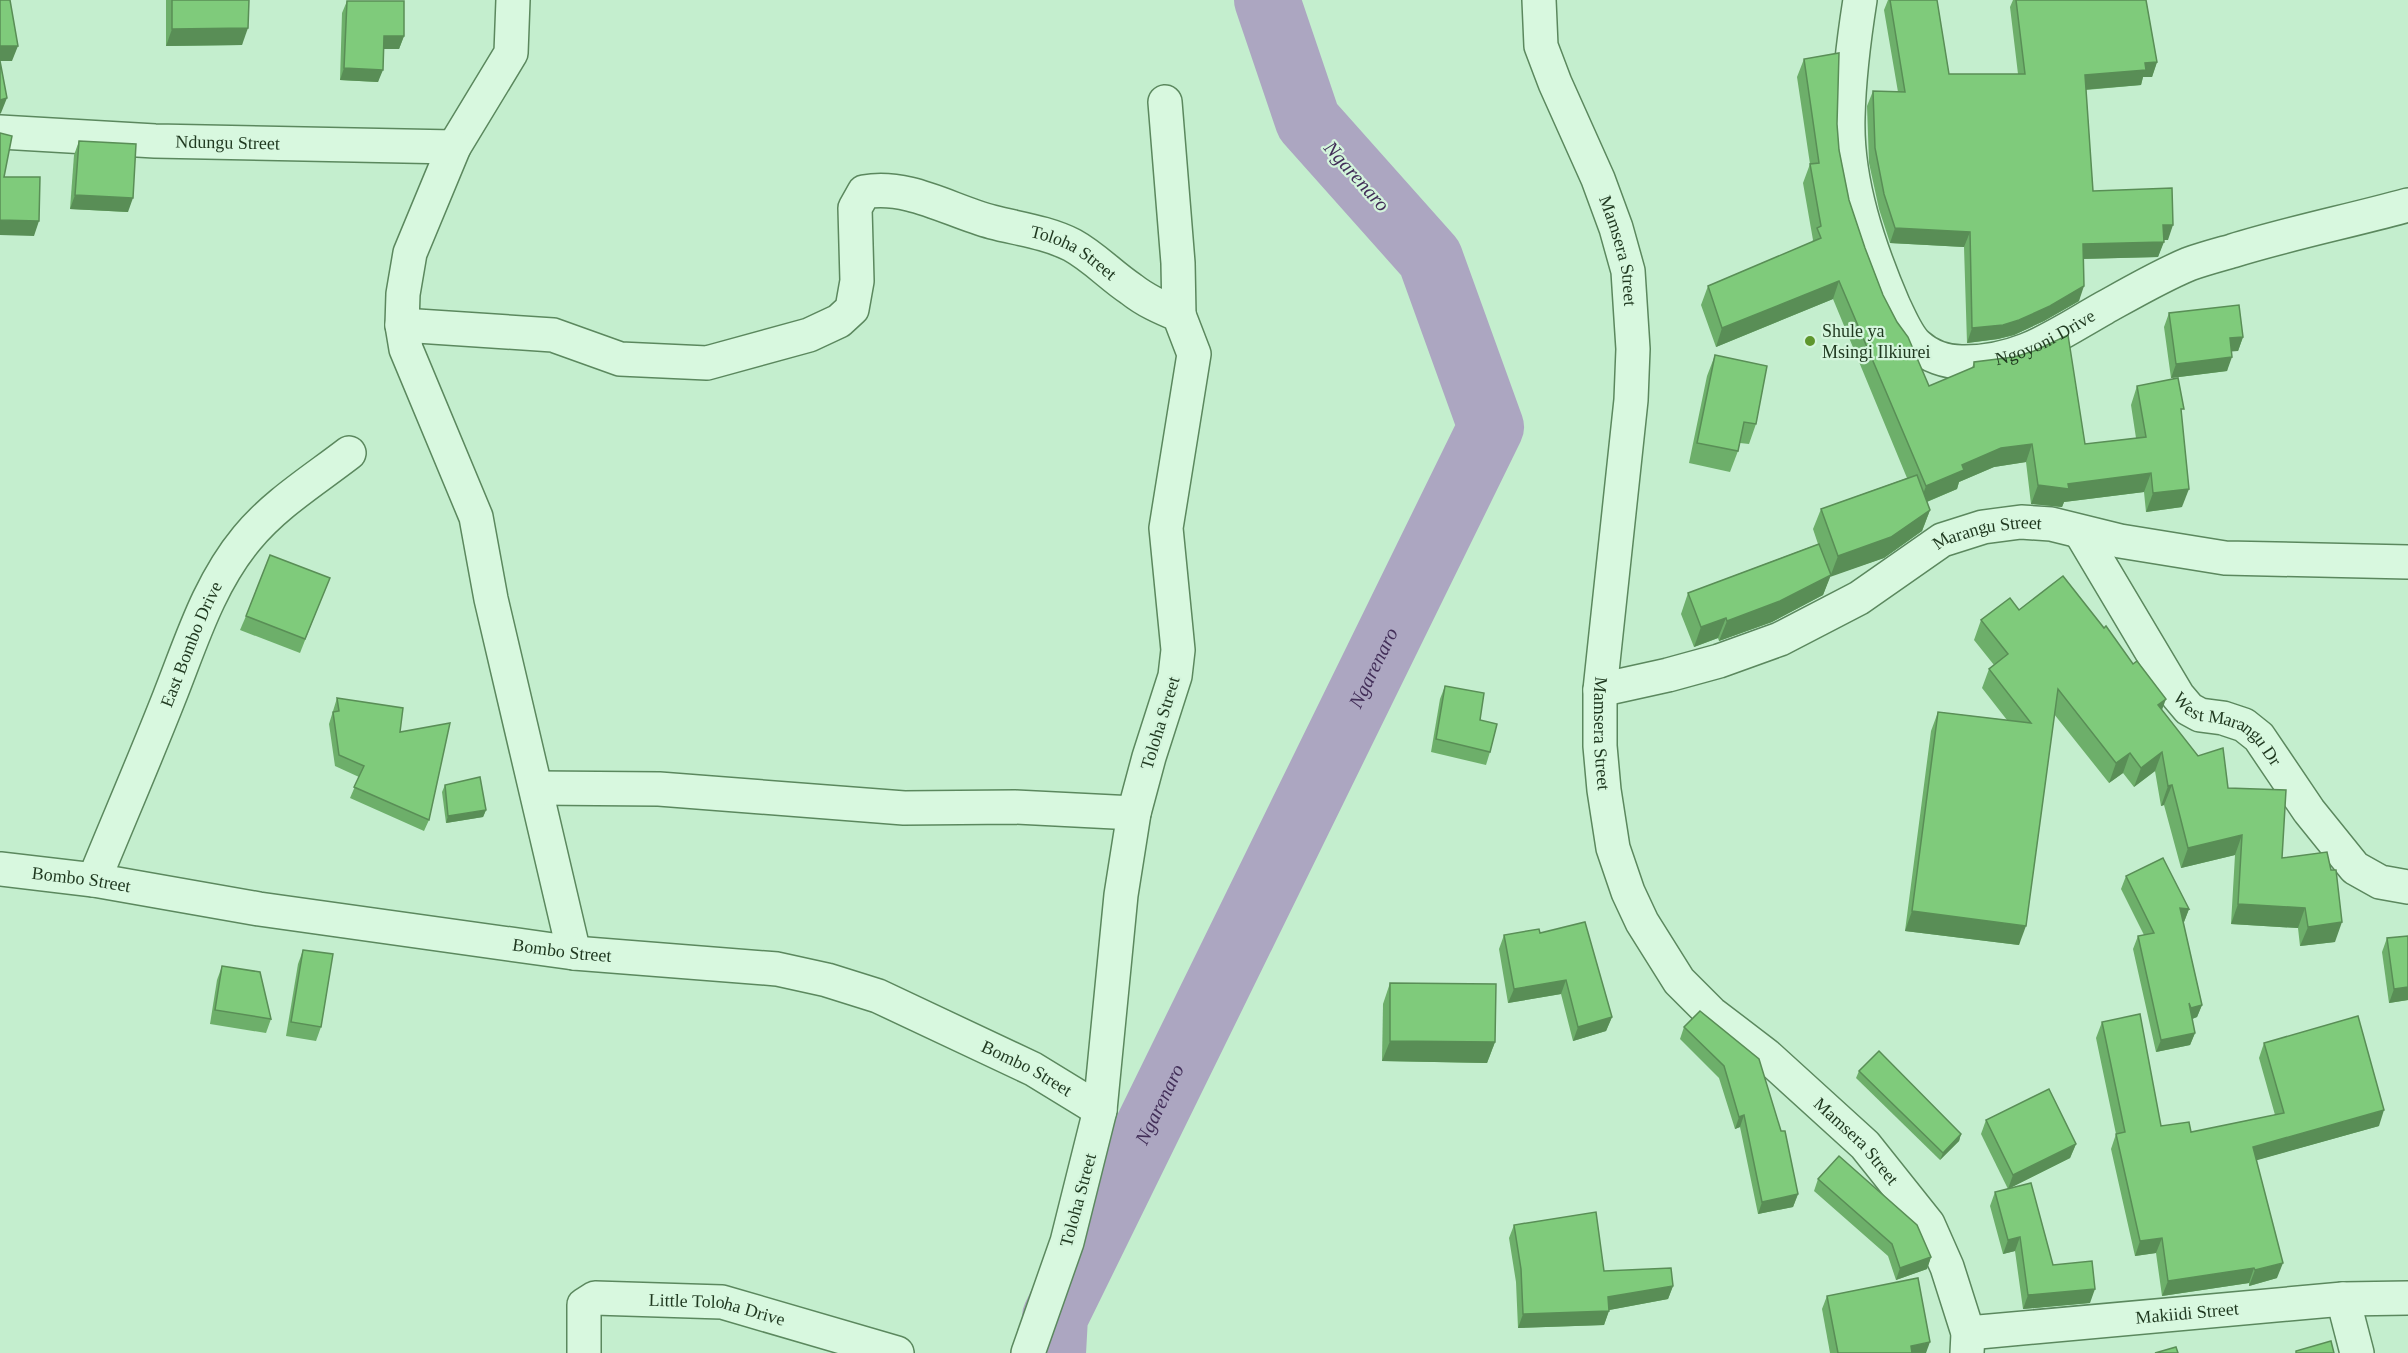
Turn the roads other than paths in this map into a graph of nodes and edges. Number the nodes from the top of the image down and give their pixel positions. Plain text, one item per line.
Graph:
1 (513, 0) edge
2 (1539, 0) edge
3 (1860, 0) edge
4 (1165, 102) dead end
5 (0, 132) edge
6 (454, 147) junction
7 (2408, 205) edge
8 (1179, 315) junction
9 (402, 325) junction
10 (349, 453) dead end
11 (2081, 533) junction
12 (2408, 562) edge
13 (1600, 690) junction
14 (536, 788) junction
15 (1134, 813) junction
16 (0, 869) edge
17 (94, 880) junction
18 (2408, 887) edge
19 (574, 953) junction
20 (1100, 1110) junction
21 (2408, 1298) edge
22 (2343, 1299) junction
23 (1968, 1343) edge
24 (584, 1353) edge
25 (897, 1353) edge
26 (1028, 1353) edge
27 (2357, 1353) edge

1 - 6 street
2 - 13 street, Mamsera Street
3 - 7 street, Ngoyoni Drive
4 - 8 street
5 - 6 street, Ndungu Street
6 - 9 street
8 - 9 street, Toloha Street
8 - 15 street, Toloha Street
9 - 14 street
10 - 17 street, East Bombo Drive
11 - 12 street, Marangu Street
11 - 13 street, Marangu Street
11 - 18 street, West Marangu Dr
13 - 23 street, Mamsera Street
14 - 15 street
14 - 19 street
15 - 20 street, Toloha Street
16 - 17 street, Bombo Street
17 - 19 street, Bombo Street
19 - 20 street, Bombo Street
20 - 26 street, Toloha Street
21 - 22 street, Makiidi Street
22 - 23 street, Makiidi Street
22 - 27 street
24 - 25 street, Little Toloha Drive

